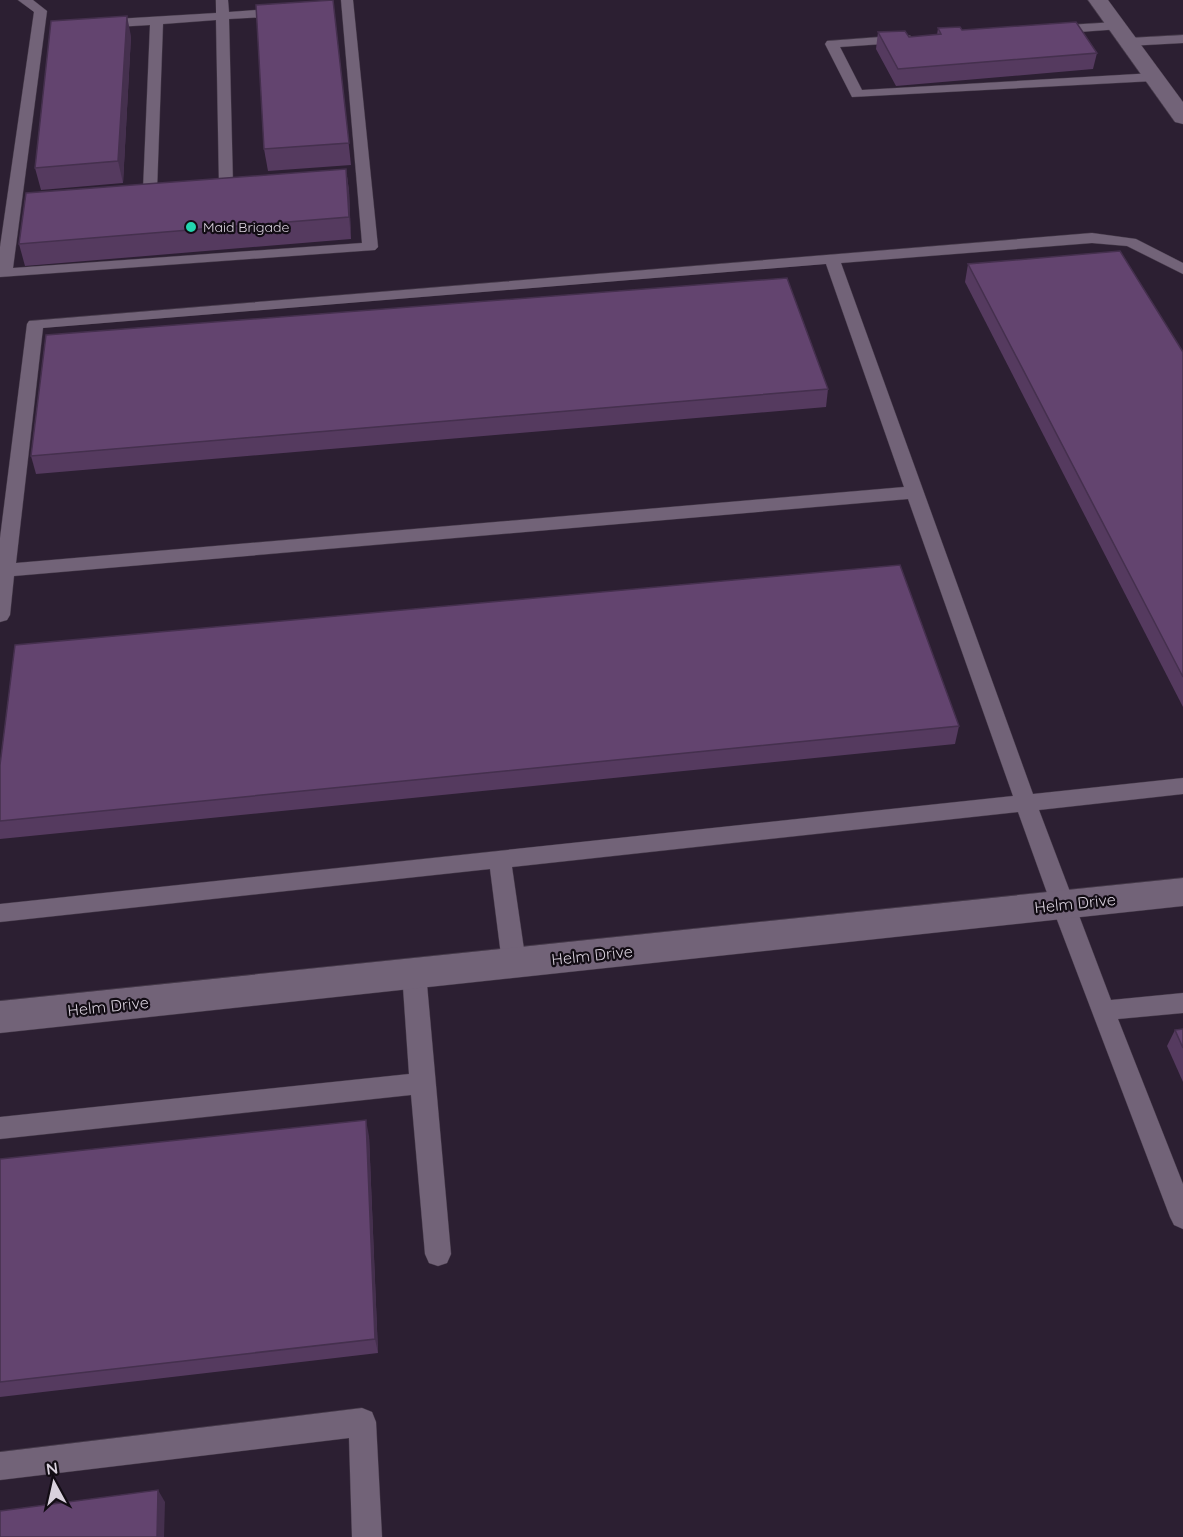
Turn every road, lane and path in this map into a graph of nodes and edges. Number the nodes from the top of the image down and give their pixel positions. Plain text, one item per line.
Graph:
1 (24, 0) edge
2 (222, 0) edge
3 (1098, 0) edge
4 (343, 6) edge
5 (302, 11) edge
6 (222, 16) junction
7 (152, 17) junction
8 (83, 25) edge
9 (1040, 31) edge
10 (1122, 34) junction
11 (924, 38) edge
12 (1183, 39) edge
13 (1154, 77) junction
14 (1183, 117) edge
15 (226, 185) edge
16 (150, 190) edge
17 (832, 259) junction
18 (1183, 269) edge
19 (916, 492) junction
20 (6, 570) junction
21 (0, 615) edge
22 (1183, 786) edge
23 (1028, 803) junction
24 (500, 860) junction
25 (1183, 892) edge
26 (1062, 904) junction
27 (0, 913) edge
28 (514, 963) junction
29 (414, 973) junction
30 (1183, 1003) edge
31 (1103, 1011) junction
32 (0, 1017) edge
33 (422, 1083) junction
34 (0, 1128) edge
35 (1183, 1217) edge
36 (438, 1254) dead end
37 (0, 1466) edge
38 (367, 1537) edge

1 - 4 lane
2 - 6 lane
3 - 10 street
5 - 6 lane
6 - 7 lane
6 - 15 lane
7 - 8 lane
7 - 16 lane
9 - 10 lane
10 - 12 lane
10 - 13 street
11 - 13 lane
13 - 14 street
17 - 18 lane
17 - 19 lane
17 - 20 lane
19 - 20 lane
19 - 23 lane
20 - 21 lane
22 - 23 lane
23 - 24 lane
23 - 26 lane
24 - 27 lane
24 - 28 lane
25 - 26 street, Helm Drive
26 - 28 street, Helm Drive
26 - 31 lane
28 - 29 street, Helm Drive
29 - 32 street, Helm Drive
29 - 33 lane
30 - 31 lane
31 - 35 lane
33 - 34 lane
33 - 36 lane
37 - 38 lane

